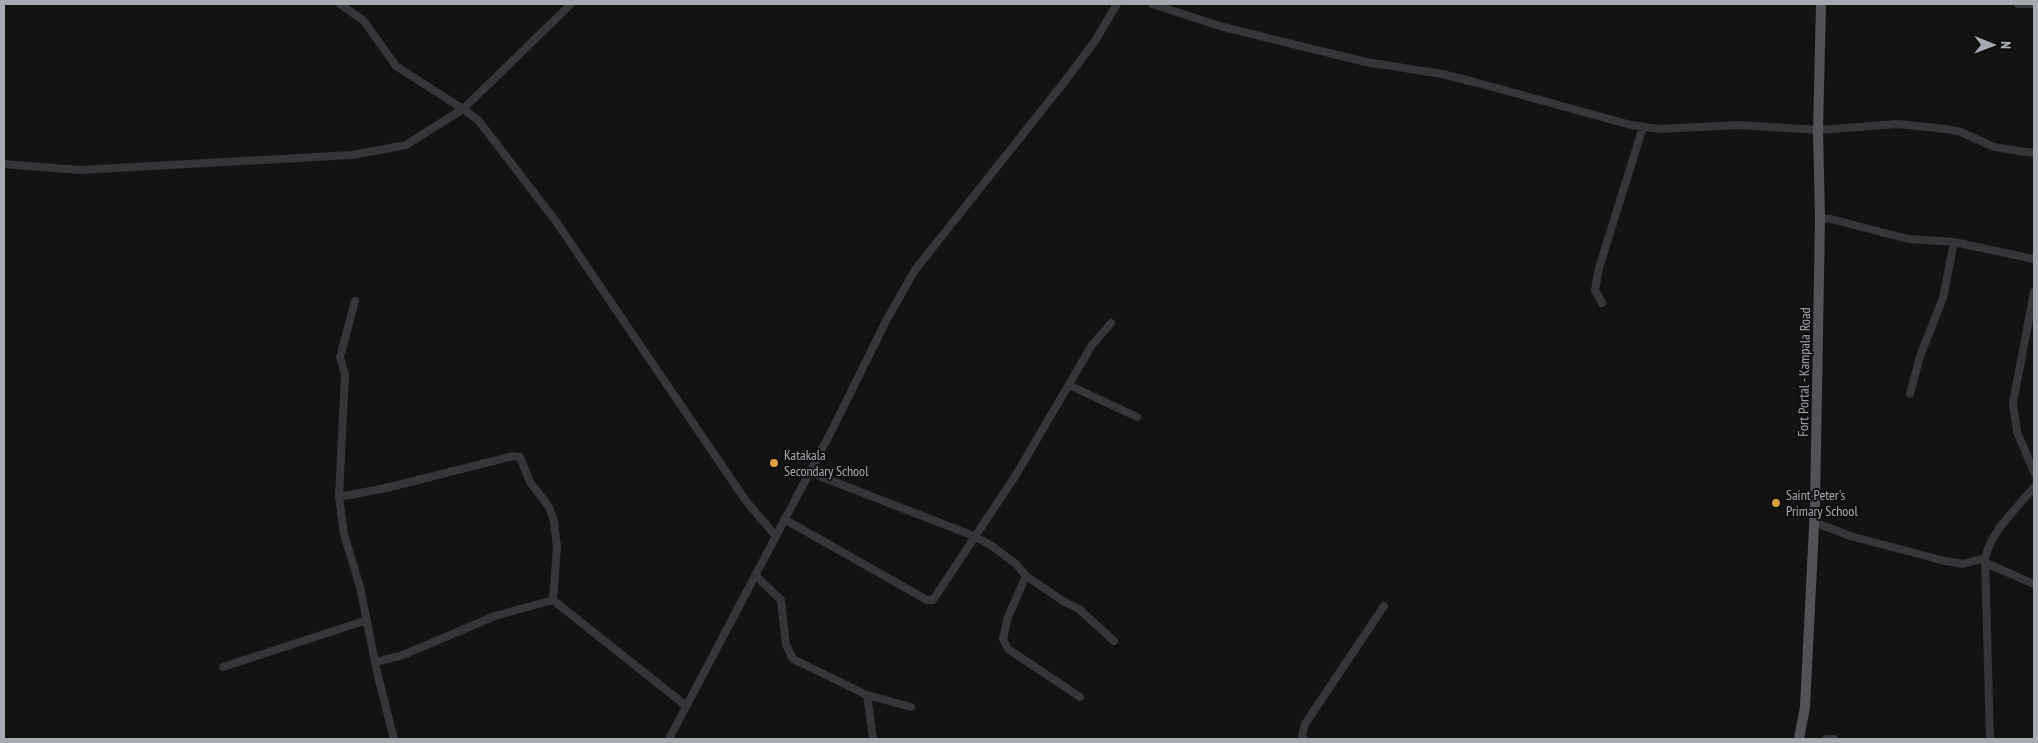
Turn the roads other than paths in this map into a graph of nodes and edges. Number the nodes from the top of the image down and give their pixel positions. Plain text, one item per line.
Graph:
1 (340, 4) edge
2 (571, 4) edge
3 (1116, 4) edge
4 (1152, 4) edge
5 (1821, 4) edge
6 (2018, 4) edge
7 (2034, 4) edge
8 (463, 109) junction
9 (1644, 126) junction
10 (1818, 130) junction
11 (2034, 153) edge
12 (4, 164) edge
13 (1820, 218) junction
14 (1954, 242) junction
15 (2034, 259) edge
16 (2034, 292) edge
17 (355, 301) dead end
18 (1602, 304) dead end
19 (1111, 323) dead end
20 (1069, 385) junction
21 (1910, 394) dead end
22 (1137, 417) dead end
23 (809, 472) junction
24 (2034, 472) edge
25 (2034, 487) edge
26 (340, 497) junction
27 (784, 518) junction
28 (1814, 522) junction
29 (775, 535) junction
30 (974, 536) junction
31 (1985, 560) junction
32 (755, 575) junction
33 (1026, 576) junction
34 (2034, 584) edge
35 (553, 600) junction
36 (1384, 606) dead end
37 (367, 620) junction
38 (1114, 641) dead end
39 (375, 662) junction
40 (223, 667) dead end
41 (867, 695) junction
42 (1080, 697) dead end
43 (685, 705) junction
44 (911, 706) dead end
45 (394, 739) edge
46 (669, 739) edge
47 (873, 739) edge
48 (1304, 739) edge
49 (1799, 739) edge
50 (1826, 739) edge
51 (1834, 739) edge
52 (1990, 739) edge

1 - 8 street
2 - 8 street
3 - 23 street
4 - 9 street
5 - 10 main road, Fort Portal - Kampala Road
6 - 7 street
8 - 12 street
8 - 29 street
9 - 10 street
9 - 18 street
10 - 11 street
10 - 13 main road, Fort Portal - Kampala Road
13 - 14 street
13 - 28 main road, Fort Portal - Kampala Road
14 - 15 street
14 - 21 street
16 - 24 street
17 - 26 street
19 - 20 street
20 - 22 street
20 - 30 street
23 - 27 street
23 - 30 street
25 - 31 street
26 - 35 street
26 - 37 street
27 - 29 street
27 - 30 street
28 - 31 street
28 - 49 main road, Fort Portal - Kampala Road
29 - 32 street
30 - 33 street
31 - 34 street
31 - 52 street
32 - 41 street
32 - 43 street
33 - 38 street
33 - 42 street
35 - 39 street
35 - 43 street
36 - 48 street
37 - 39 street
37 - 40 street
39 - 45 street
41 - 44 street
41 - 47 street
43 - 46 street
50 - 51 street

